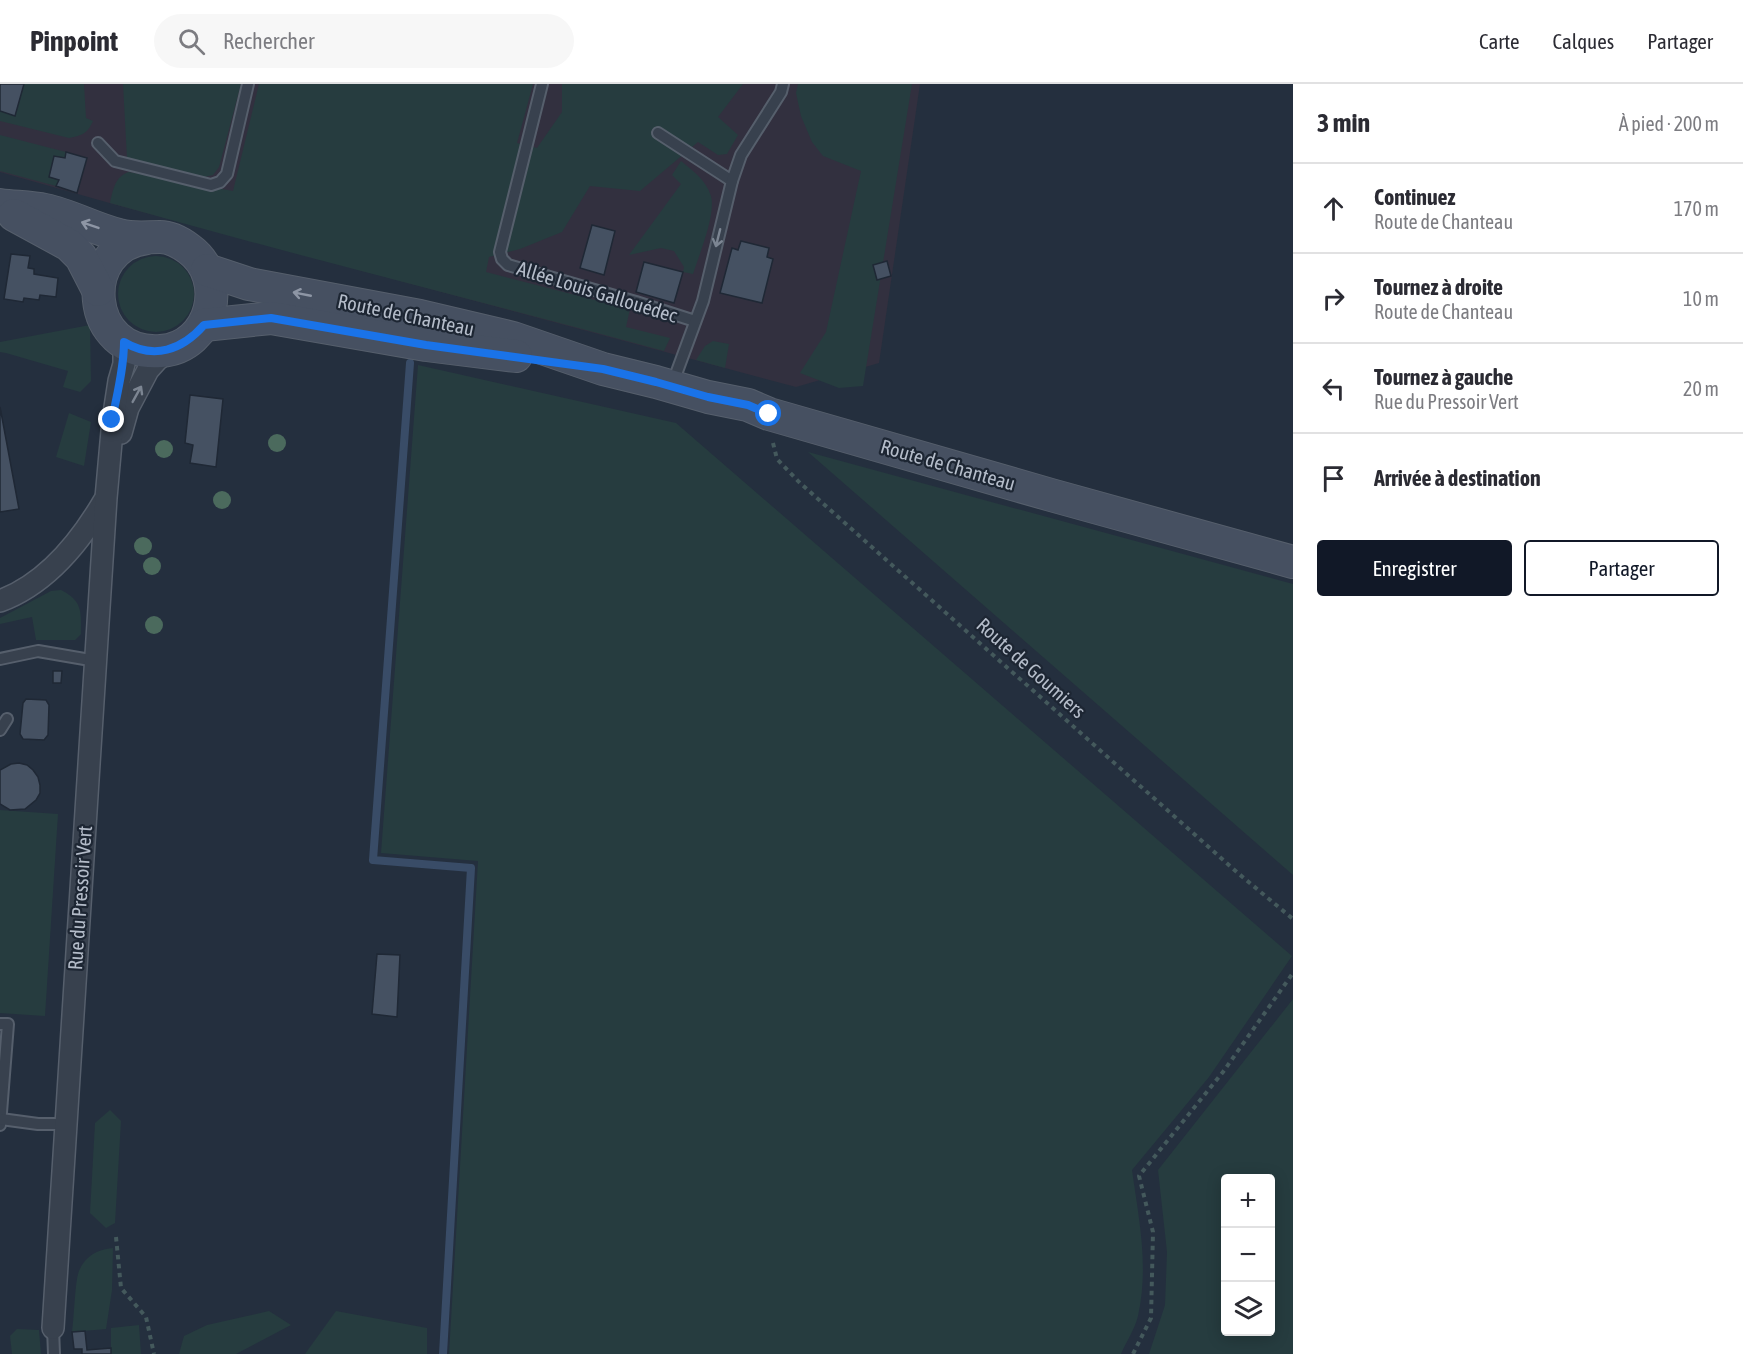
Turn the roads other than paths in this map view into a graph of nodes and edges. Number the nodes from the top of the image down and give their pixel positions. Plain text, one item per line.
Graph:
1 (248, 84) edge
2 (542, 84) edge
3 (783, 84) edge
4 (658, 133) dead end
5 (98, 143) dead end
6 (732, 181) junction
7 (0, 207) edge
8 (147, 238) junction
9 (207, 270) junction
10 (98, 290) junction
11 (695, 321) junction
12 (204, 325) junction
13 (124, 342) junction
14 (172, 348) junction
15 (603, 369) junction
16 (671, 386) junction
17 (109, 468) junction
18 (106, 498) junction
19 (1293, 562) edge
20 (0, 601) edge
21 (0, 659) edge
22 (96, 660) junction
23 (7, 719) dead end
24 (0, 730) edge
25 (0, 1024) edge
26 (1, 1119) edge
27 (66, 1124) junction
28 (0, 1125) edge
29 (53, 1328) joint
30 (54, 1354) edge

1 - 5 lane
2 - 11 lane, Allée Louis Gallouédec
3 - 6 lane
4 - 6 lane
6 -> 11 lane
8 -> 7 main road
7 - 10 main road
8 - 9 main road
8 - 10 main road
9 - 12 main road
15 -> 9 main road, Route de Chanteau
10 - 13 main road
11 - 16 lane
12 - 14 main road
12 - 15 main road, Route de Chanteau
13 - 14 main road
13 - 17 street, Rue du Pressoir Vert
17 -> 14 street, Rue du Pressoir Vert
15 - 16 main road, Route de Chanteau
16 - 19 main road, Route de Chanteau
17 - 18 street, Rue du Pressoir Vert
18 - 20 street
18 - 22 street, Rue du Pressoir Vert
21 - 22 lane
22 - 27 street, Rue du Pressoir Vert
23 - 24 lane
25 - 26 lane
26 - 27 lane
26 - 28 lane
27 - 29 street, Rue du Pressoir Vert
29 - 30 lane

